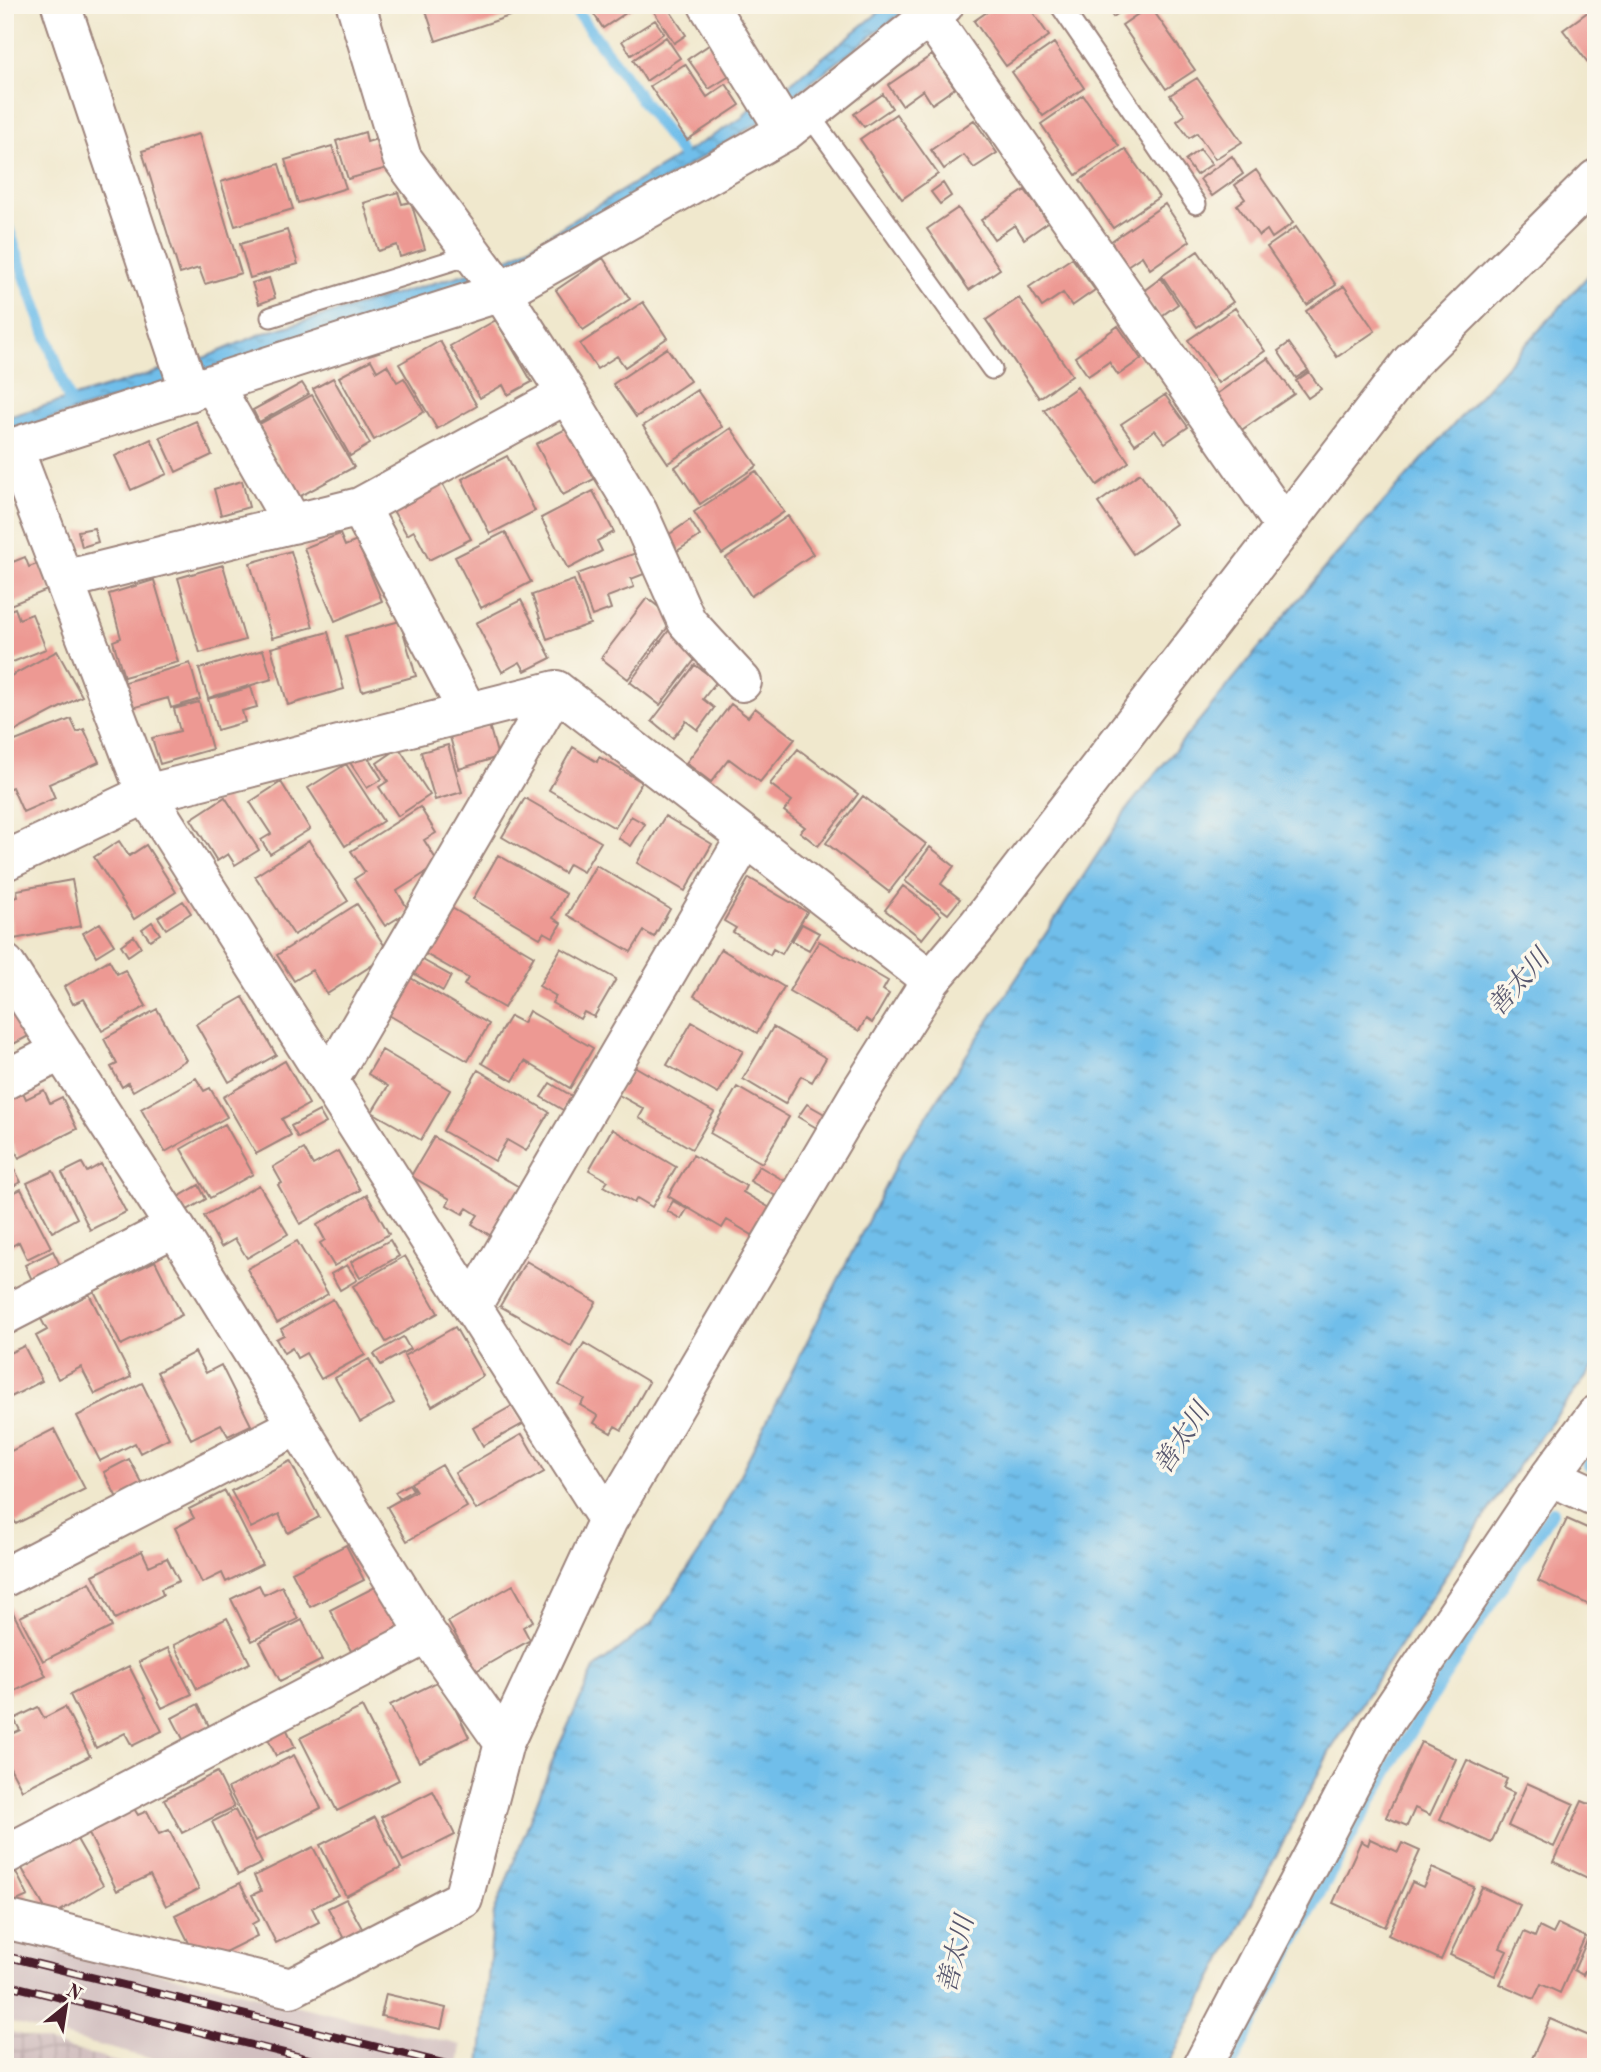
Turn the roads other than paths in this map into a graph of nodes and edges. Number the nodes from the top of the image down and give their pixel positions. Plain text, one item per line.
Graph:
1 (61, 5) edge
2 (356, 5) edge
3 (708, 5) edge
4 (1060, 5) edge
5 (932, 9) edge
6 (783, 113) junction
7 (1596, 179) edge
8 (1196, 204) dead end
9 (487, 274) junction
10 (271, 317) dead end
11 (992, 369) dead end
12 (192, 380) junction
13 (567, 394) junction
14 (9, 449) edge
15 (360, 507) junction
16 (293, 524) junction
17 (1284, 525) junction
18 (64, 580) junction
19 (742, 682) dead end
20 (556, 690) junction
21 (468, 712) junction
22 (146, 794) junction
23 (746, 837) junction
24 (5, 861) edge
25 (5, 964) edge
26 (931, 980) junction
27 (61, 1051) junction
28 (5, 1080) edge
29 (329, 1080) junction
30 (175, 1227) junction
31 (472, 1306) junction
32 (5, 1315) edge
33 (1596, 1415) edge
34 (298, 1425) junction
35 (1550, 1476) junction
36 (1596, 1497) edge
37 (608, 1520) junction
38 (5, 1577) edge
39 (427, 1634) junction
40 (504, 1743) junction
41 (5, 1854) edge
42 (5, 1919) edge
43 (1202, 2067) edge

1 - 12 street
2 - 9 street
3 - 6 street
4 - 8 lane
5 - 6 street
5 - 17 street
6 - 9 street
6 - 11 lane
7 - 17 street
9 - 10 lane
9 - 12 street
9 - 13 street
12 - 14 street
12 - 16 street
13 - 15 street
13 - 19 street
14 - 18 street
15 - 16 street
15 - 21 street
16 - 18 street
17 - 26 street
18 - 22 street
20 - 21 street
20 - 23 street
20 - 29 street
21 - 22 street
22 - 24 street
22 - 29 street
23 - 26 street
23 - 31 street
25 - 27 street
26 - 37 street
27 - 28 street
27 - 30 street
29 - 31 street
30 - 32 street
30 - 34 street
31 - 37 street
33 - 35 street
34 - 38 street
34 - 39 street
35 - 36 street
35 - 43 street
37 - 40 street
39 - 40 street
39 - 41 street
40 - 42 street

